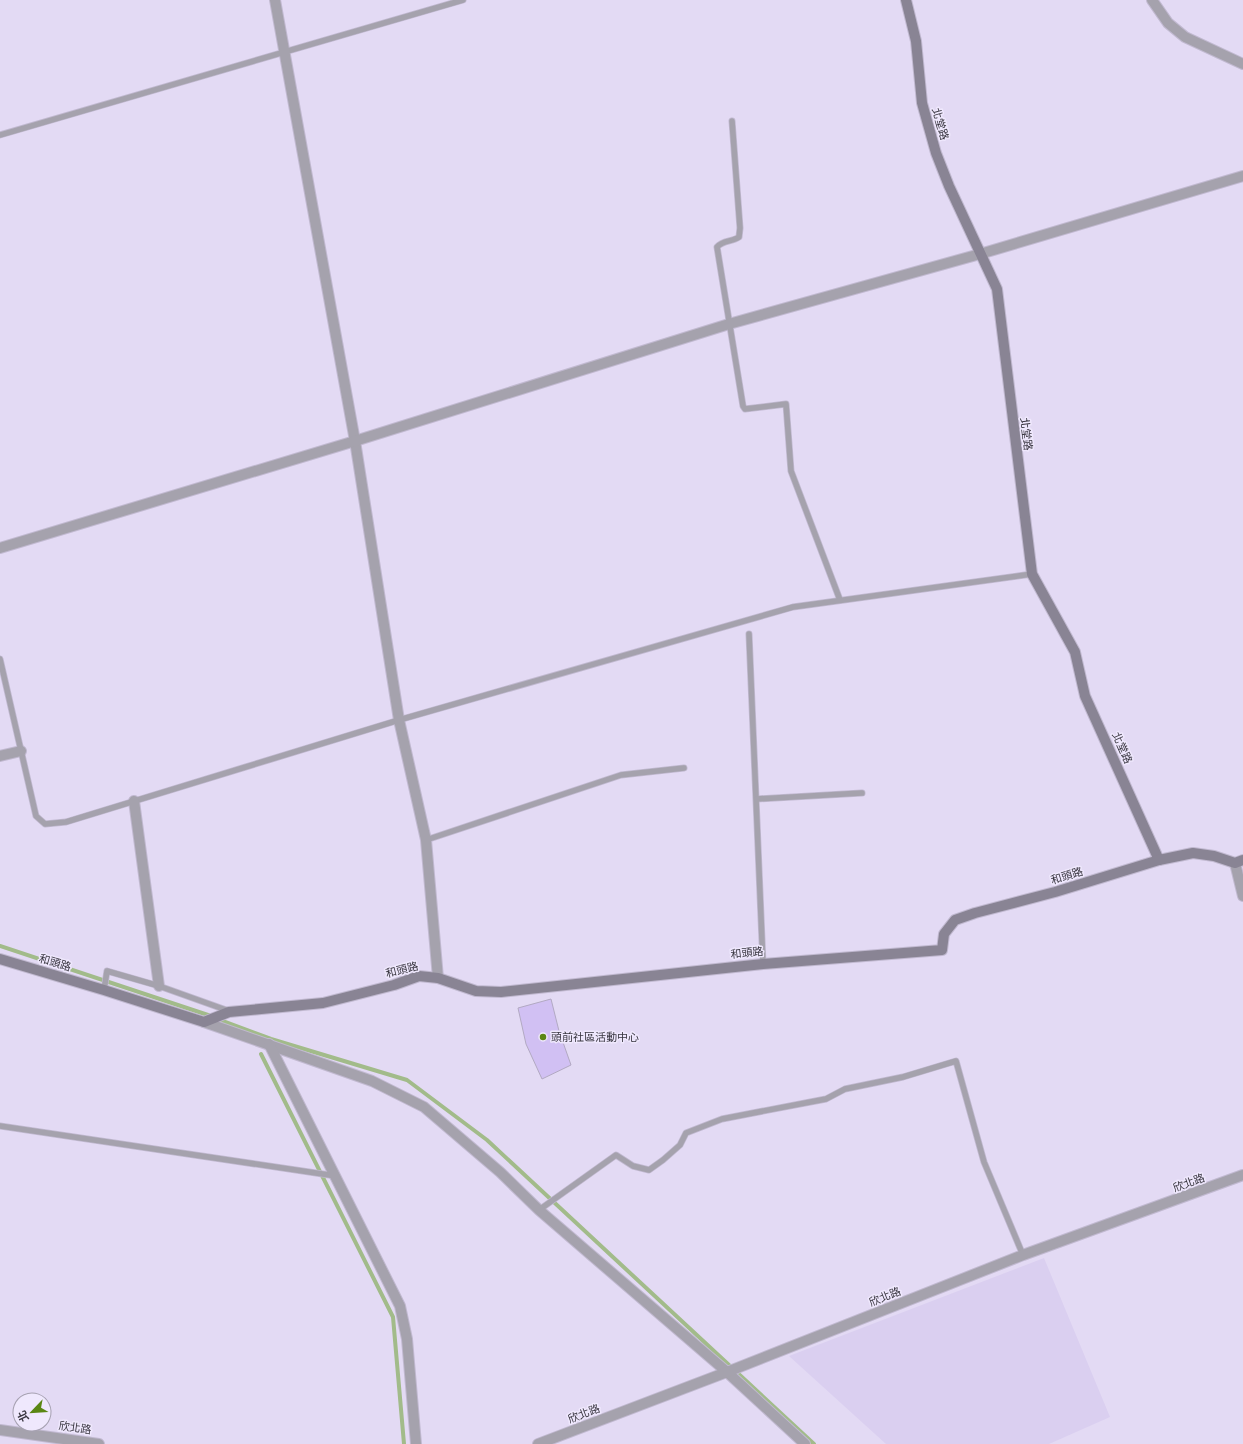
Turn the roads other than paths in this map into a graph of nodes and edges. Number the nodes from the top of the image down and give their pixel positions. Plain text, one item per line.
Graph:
1 (275, 0) edge
2 (463, 0) edge
3 (906, 0) edge
4 (1152, 0) edge
5 (284, 51) junction
6 (1243, 64) edge
7 (732, 121) dead end
8 (0, 135) edge
9 (1243, 176) edge
10 (980, 254) junction
11 (729, 324) junction
12 (355, 441) junction
13 (0, 548) edge
14 (1032, 574) junction
15 (840, 600) junction
16 (749, 634) dead end
17 (0, 659) edge
18 (399, 720) junction
19 (21, 751) junction
20 (0, 756) edge
21 (684, 768) dead end
22 (862, 793) dead end
23 (757, 799) junction
24 (134, 801) junction
25 (426, 840) junction
26 (1159, 860) junction
27 (1239, 862) edge
28 (1243, 896) edge
29 (0, 959) edge
30 (763, 964) junction
31 (438, 978) junction
32 (159, 986) junction
33 (104, 990) junction
34 (229, 1012) junction
35 (204, 1022) junction
36 (269, 1044) junction
37 (0, 1126) edge
38 (336, 1176) junction
39 (1243, 1176) edge
40 (539, 1210) junction
41 (1023, 1255) junction
42 (727, 1372) junction
43 (0, 1430) edge
44 (99, 1444) edge
45 (416, 1444) edge
46 (538, 1444) edge
47 (805, 1444) edge

1 - 5 street
2 - 5 lane
3 - 10 street, 北堂路
4 - 6 street
5 - 8 lane
5 - 12 street
7 - 11 lane
9 - 10 street
10 - 11 street
10 - 14 street, 北堂路
11 - 12 street
11 - 15 lane
12 - 13 street
12 - 18 street
14 - 15 lane
14 - 26 street, 北堂路
15 - 18 lane
16 - 23 lane
17 - 19 lane
18 - 24 lane
18 - 25 street
19 - 20 street
19 - 24 lane
21 - 25 lane
22 - 23 lane
23 - 30 lane
24 - 32 street
25 - 31 street
26 - 27 street, 和頭路
26 - 30 street, 和頭路
27 - 28 street
29 - 33 street, 和頭路
30 - 31 street, 和頭路
31 - 34 street, 和頭路
32 - 33 lane, 和頭路
32 - 34 lane, 和頭路
33 - 35 street, 和頭路
34 - 35 street, 和頭路
35 - 36 street
36 - 38 street
36 - 40 street
37 - 38 lane
38 - 45 street
39 - 41 street, 欣北路
40 - 41 lane
40 - 42 street
41 - 42 street, 欣北路
42 - 46 street, 欣北路
42 - 47 street
43 - 44 street, 欣北路

